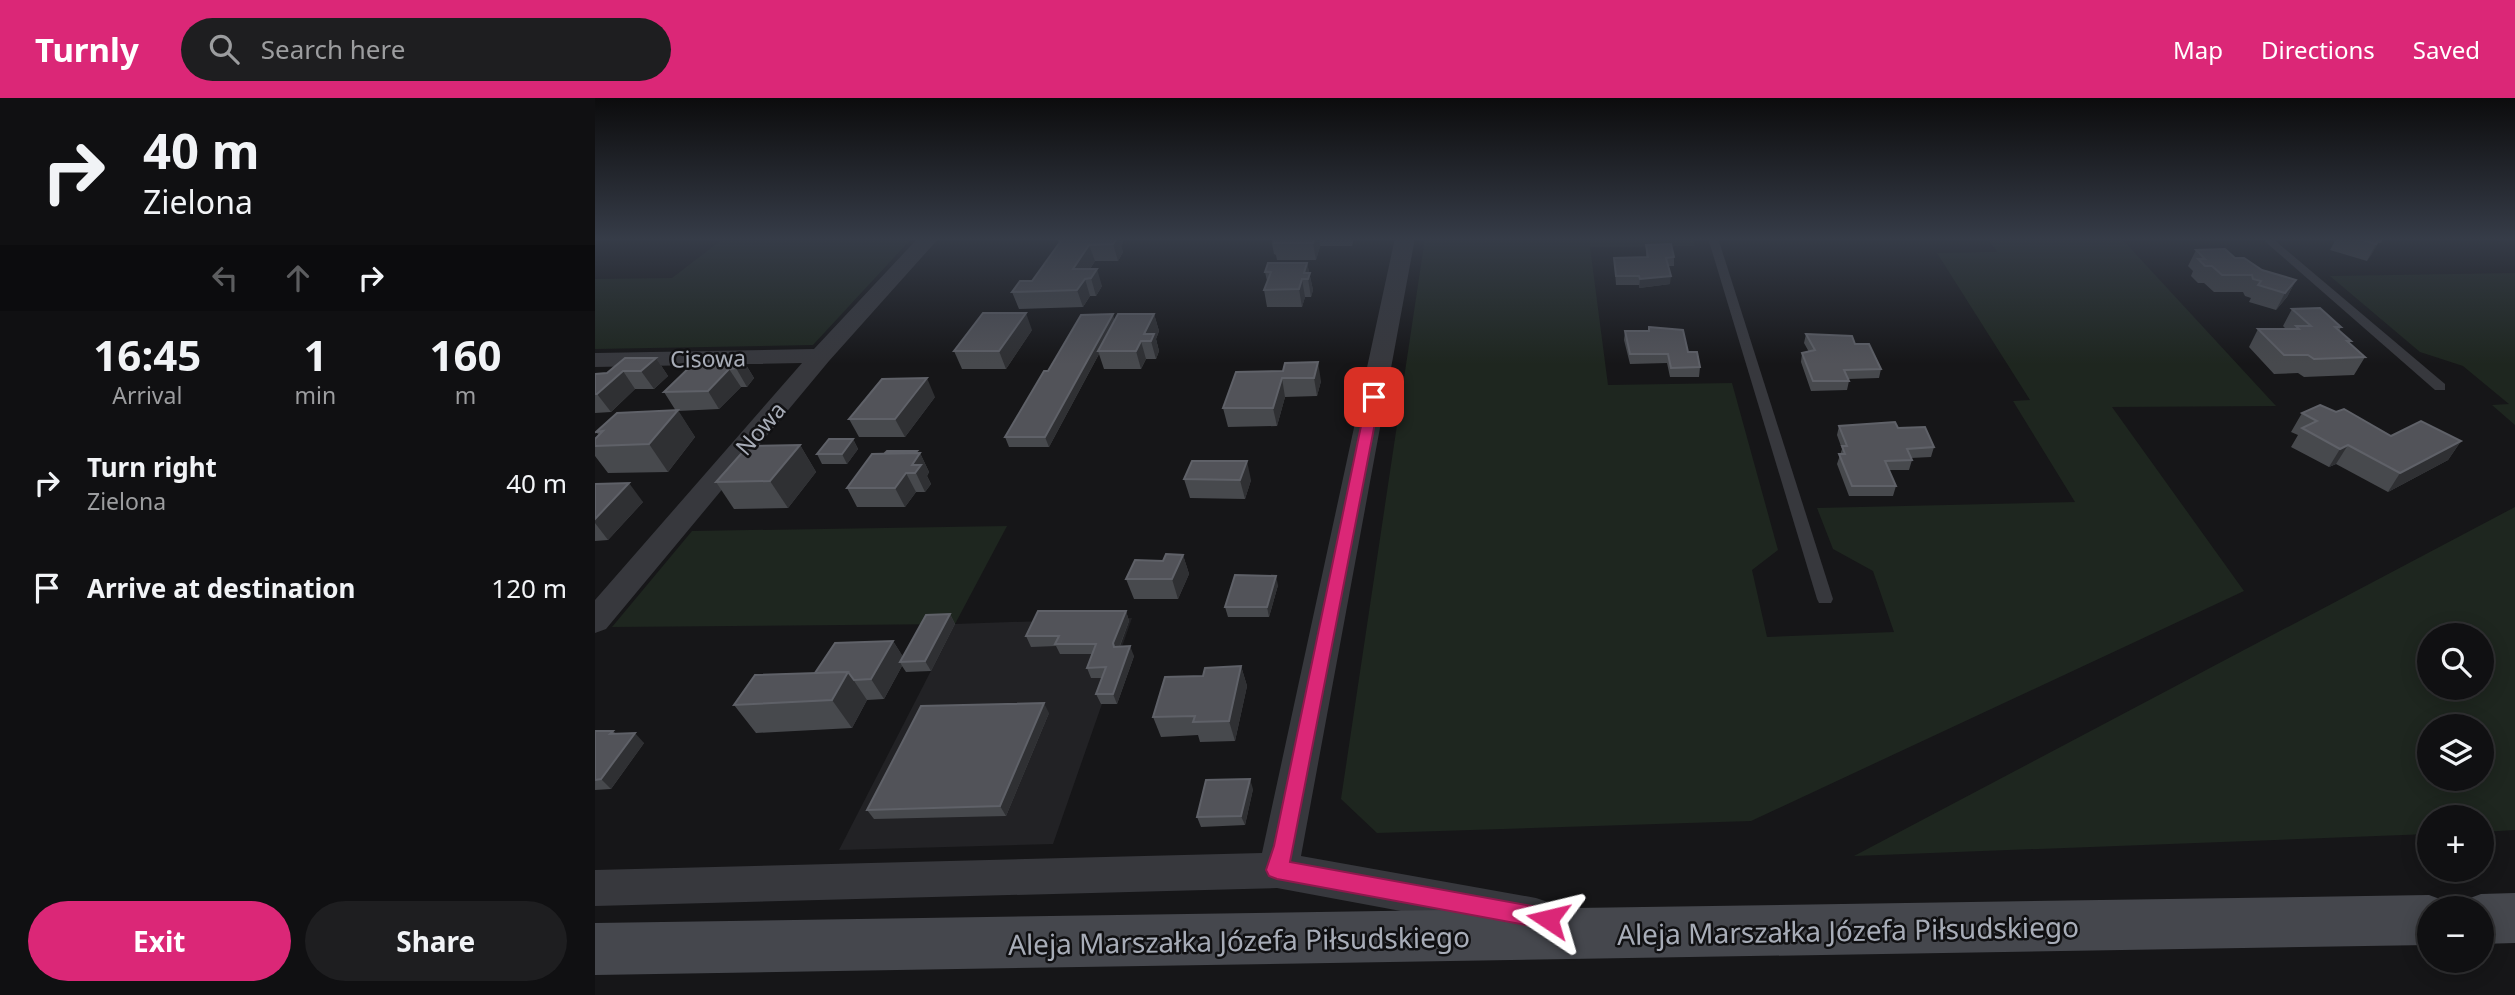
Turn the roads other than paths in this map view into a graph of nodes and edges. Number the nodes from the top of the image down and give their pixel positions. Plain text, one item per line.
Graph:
1 (891, 280) edge
2 (1397, 280) edge
3 (1726, 280) edge
4 (2315, 280) edge
5 (821, 356) junction
6 (595, 360) edge
7 (2441, 387) dead end
8 (1825, 599) dead end
9 (595, 621) edge
10 (1277, 870) junction
11 (595, 888) edge
12 (2515, 918) edge
13 (2494, 919) edge
14 (2417, 920) edge
15 (1629, 934) junction
16 (595, 950) edge

1 - 5 street, Nowa
2 - 10 street
3 - 8 lane
4 - 7 lane
5 - 6 street, Cisowa
5 - 9 street, Nowa
10 - 11 street
10 - 15 street
12 - 13 main road
14 - 15 main road, Aleja Marszałka Józefa Piłsudskiego
15 - 16 main road, Aleja Marszałka Józefa Piłsudskiego

